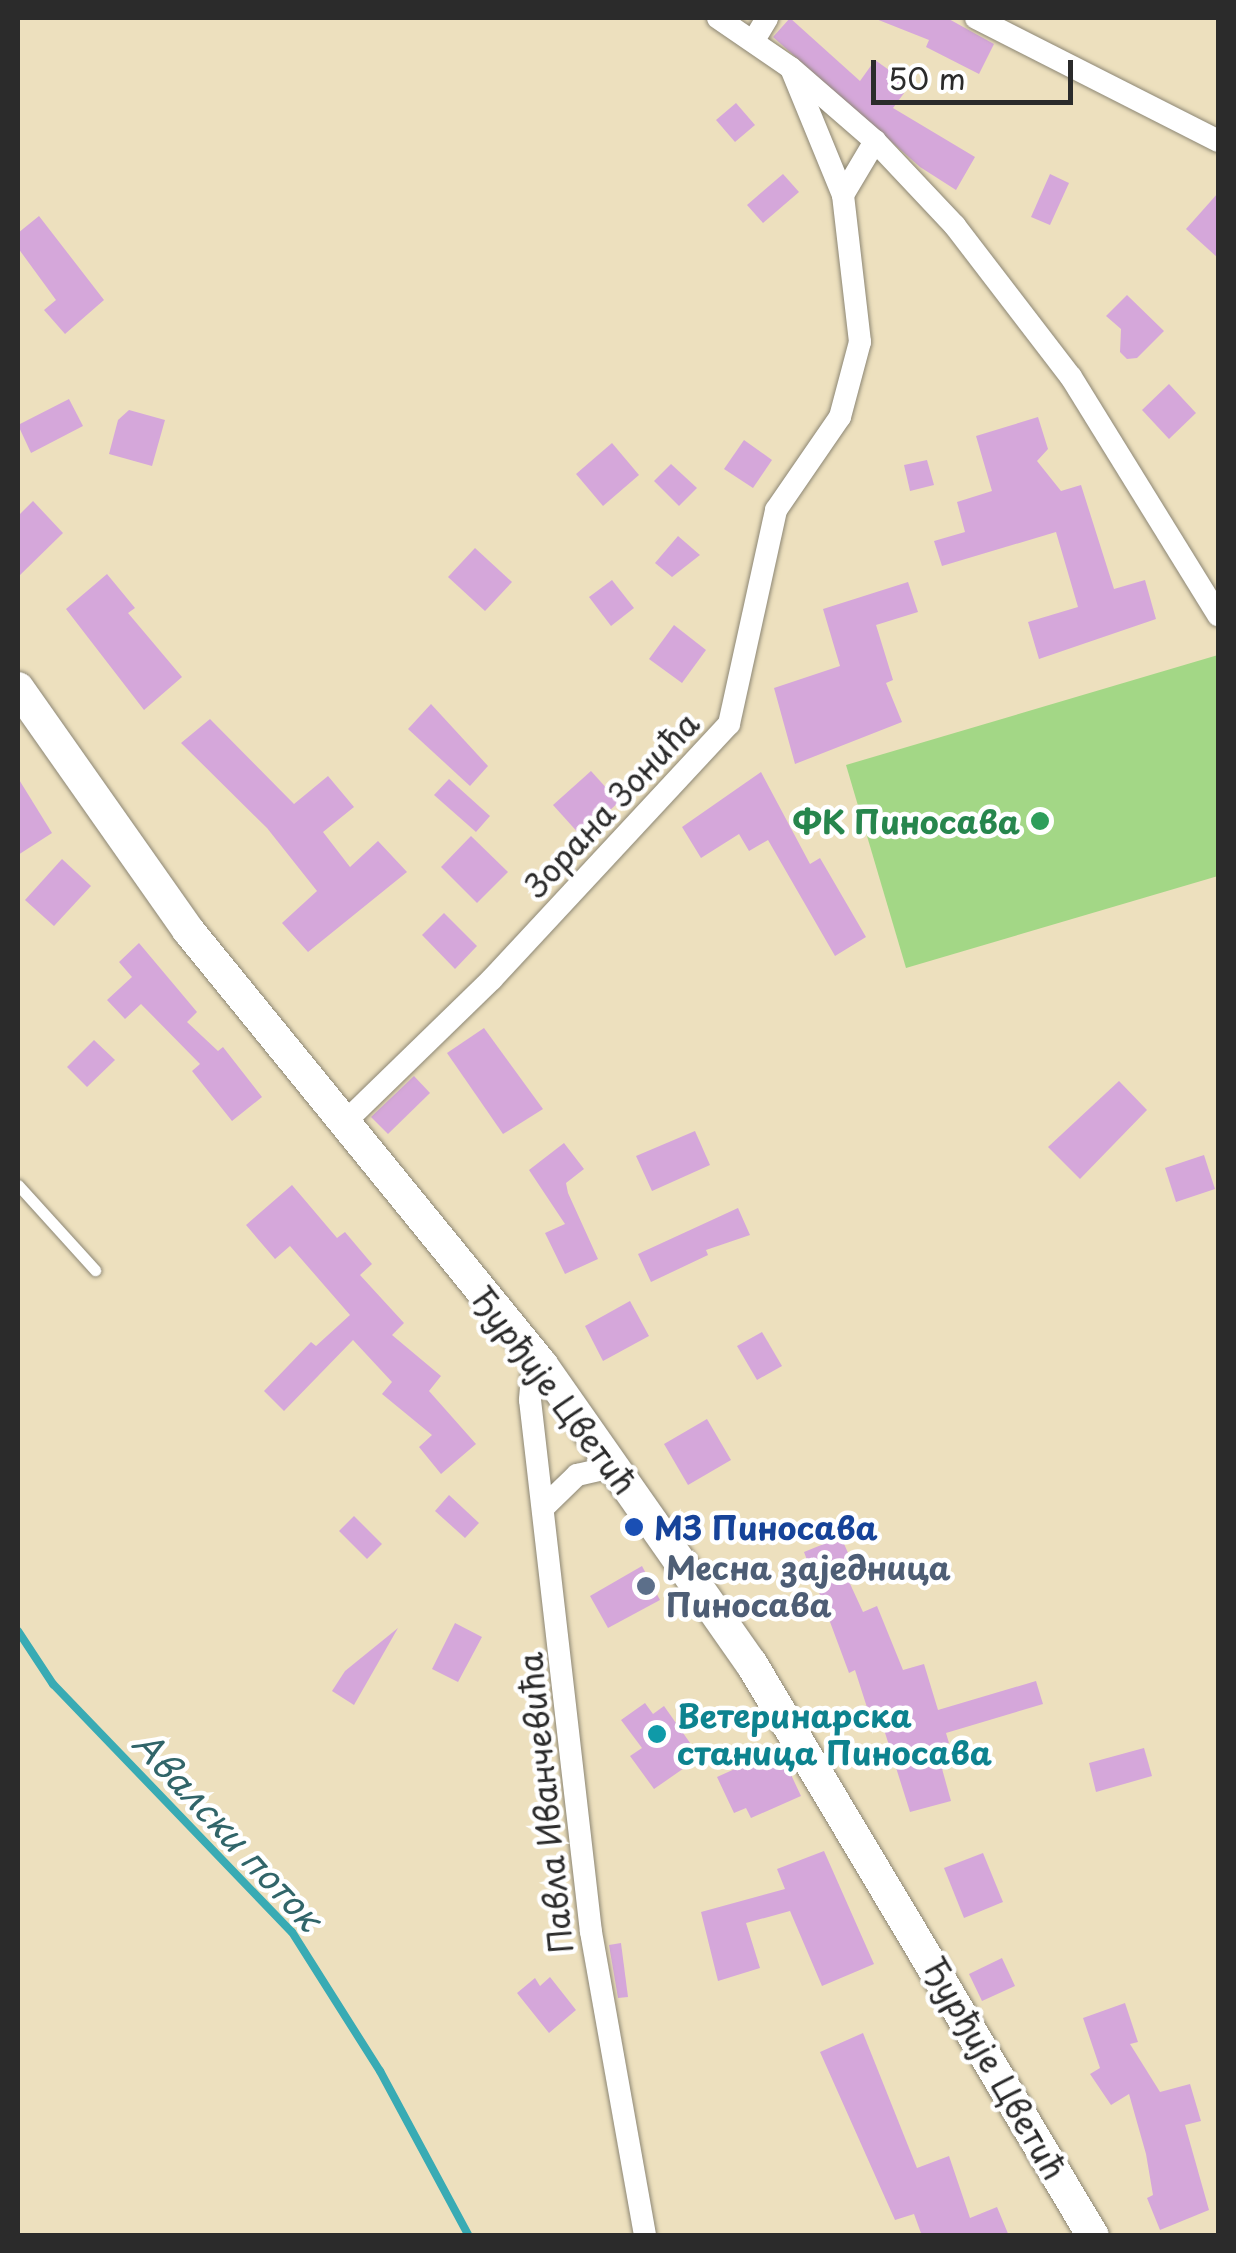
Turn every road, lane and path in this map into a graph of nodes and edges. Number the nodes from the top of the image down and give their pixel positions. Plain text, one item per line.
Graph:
1 (718, 18) edge
2 (767, 18) edge
3 (981, 18) edge
4 (754, 40) junction
5 (791, 68) junction
6 (875, 141) junction
7 (1218, 141) edge
8 (843, 194) junction
9 (1218, 615) edge
10 (23, 706) edge
11 (344, 1122) junction
12 (18, 1185) edge
13 (95, 1270) dead end
14 (542, 1366) junction
15 (614, 1468) junction
16 (546, 1506) junction
17 (645, 2236) edge
18 (1092, 2236) edge

1 - 4 street
2 - 4 street
3 - 7 street
4 - 5 street
5 - 6 street
5 - 8 street, Зорана Зонића
6 - 8 street
6 - 9 street
8 - 11 street, Зорана Зонића
10 - 11 street, Ђурђије Цветић
11 - 14 street, Ђурђије Цветић
12 - 13 lane
14 - 15 street, Ђурђије Цветић
14 - 16 street, Павла Иванчевића
15 - 16 street
15 - 18 street, Ђурђије Цветић
16 - 17 street, Павла Иванчевића

